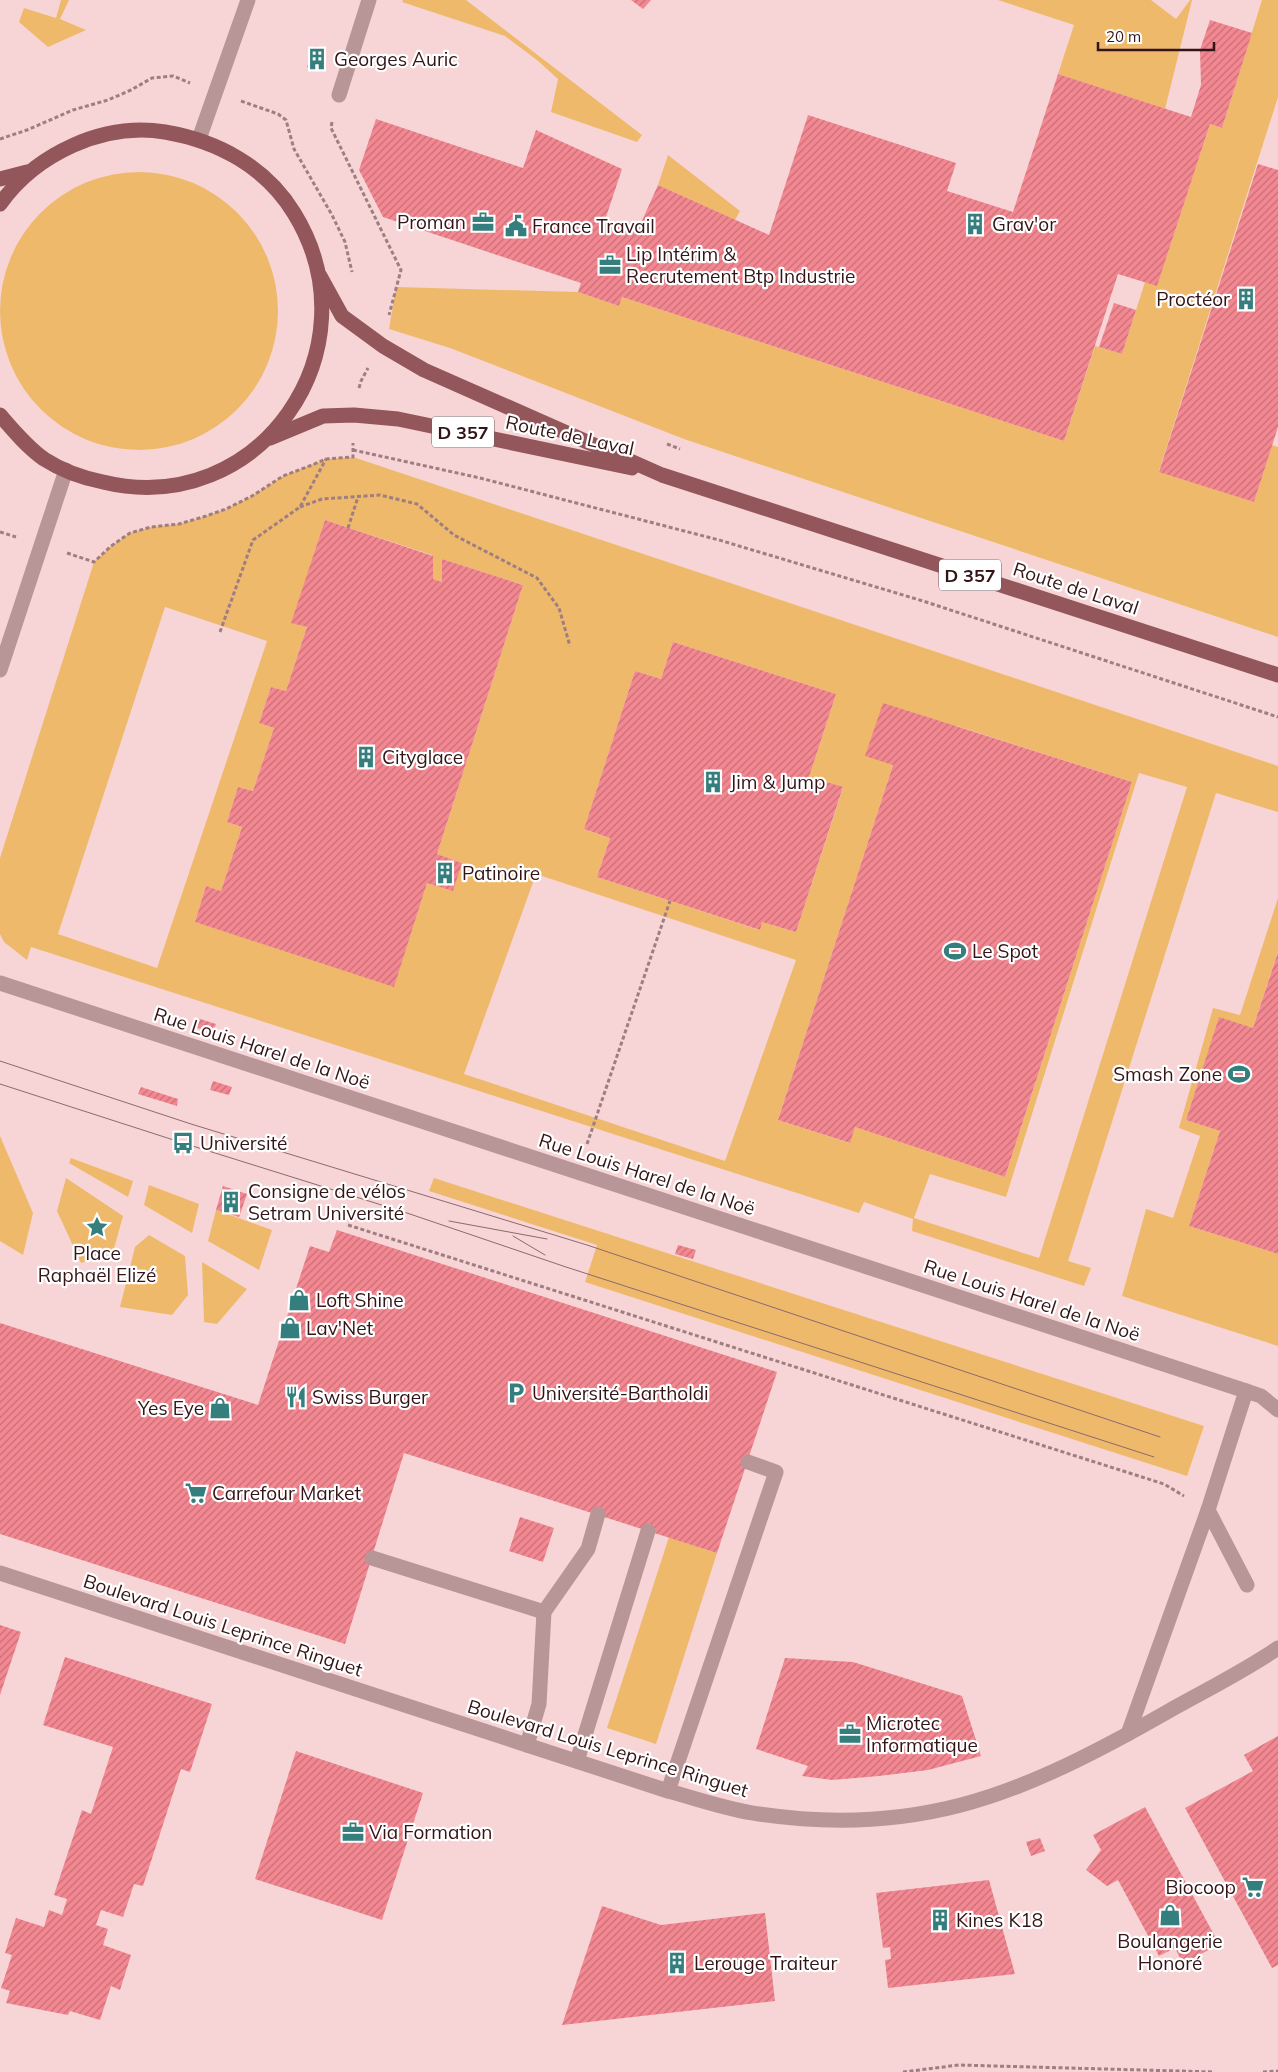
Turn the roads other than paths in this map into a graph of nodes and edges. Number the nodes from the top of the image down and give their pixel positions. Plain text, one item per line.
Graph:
1 (248, 0) edge
2 (369, 0) edge
3 (339, 95) road end
4 (199, 139) junction
5 (30, 171) junction
6 (0, 179) edge
7 (0, 204) edge
8 (320, 276) junction
9 (0, 415) edge
10 (266, 439) junction
11 (66, 470) junction
12 (662, 475) junction
13 (0, 670) edge
14 (1278, 675) edge
15 (0, 983) edge
16 (1246, 1391) junction
17 (1278, 1410) edge
18 (748, 1462) dead end
19 (1208, 1510) junction
20 (598, 1514) dead end
21 (648, 1531) dead end
22 (372, 1558) dead end
23 (0, 1573) edge
24 (1247, 1585) dead end
25 (544, 1612) junction
26 (1278, 1648) edge
27 (1128, 1734) junction
28 (527, 1745) junction
29 (577, 1761) junction
30 (668, 1791) junction

1 - 4 street
2 - 3 street
4 - 5 main road
4 - 8 main road
5 - 6 main road
5 - 7 main road
8 - 10 main road
8 - 12 main road, Route de Laval / D 357
9 - 11 main road
10 - 11 main road
10 - 12 main road, Route de Laval / D 357
11 - 13 street
12 - 14 main road, Route de Laval / D 357
15 - 16 street, Rue Louis Harel de la Noë
16 - 17 street, Rue Louis Harel de la Noë
16 - 19 street
18 - 30 street
19 - 24 street
19 - 27 street
20 - 25 street
21 - 29 street
22 - 25 street
23 - 28 street, Boulevard Louis Leprince Ringuet
25 - 28 street
26 - 27 street, Boulevard Louis Leprince Ringuet
27 - 30 street, Boulevard Louis Leprince Ringuet
28 - 29 street, Boulevard Louis Leprince Ringuet
29 - 30 street, Boulevard Louis Leprince Ringuet

